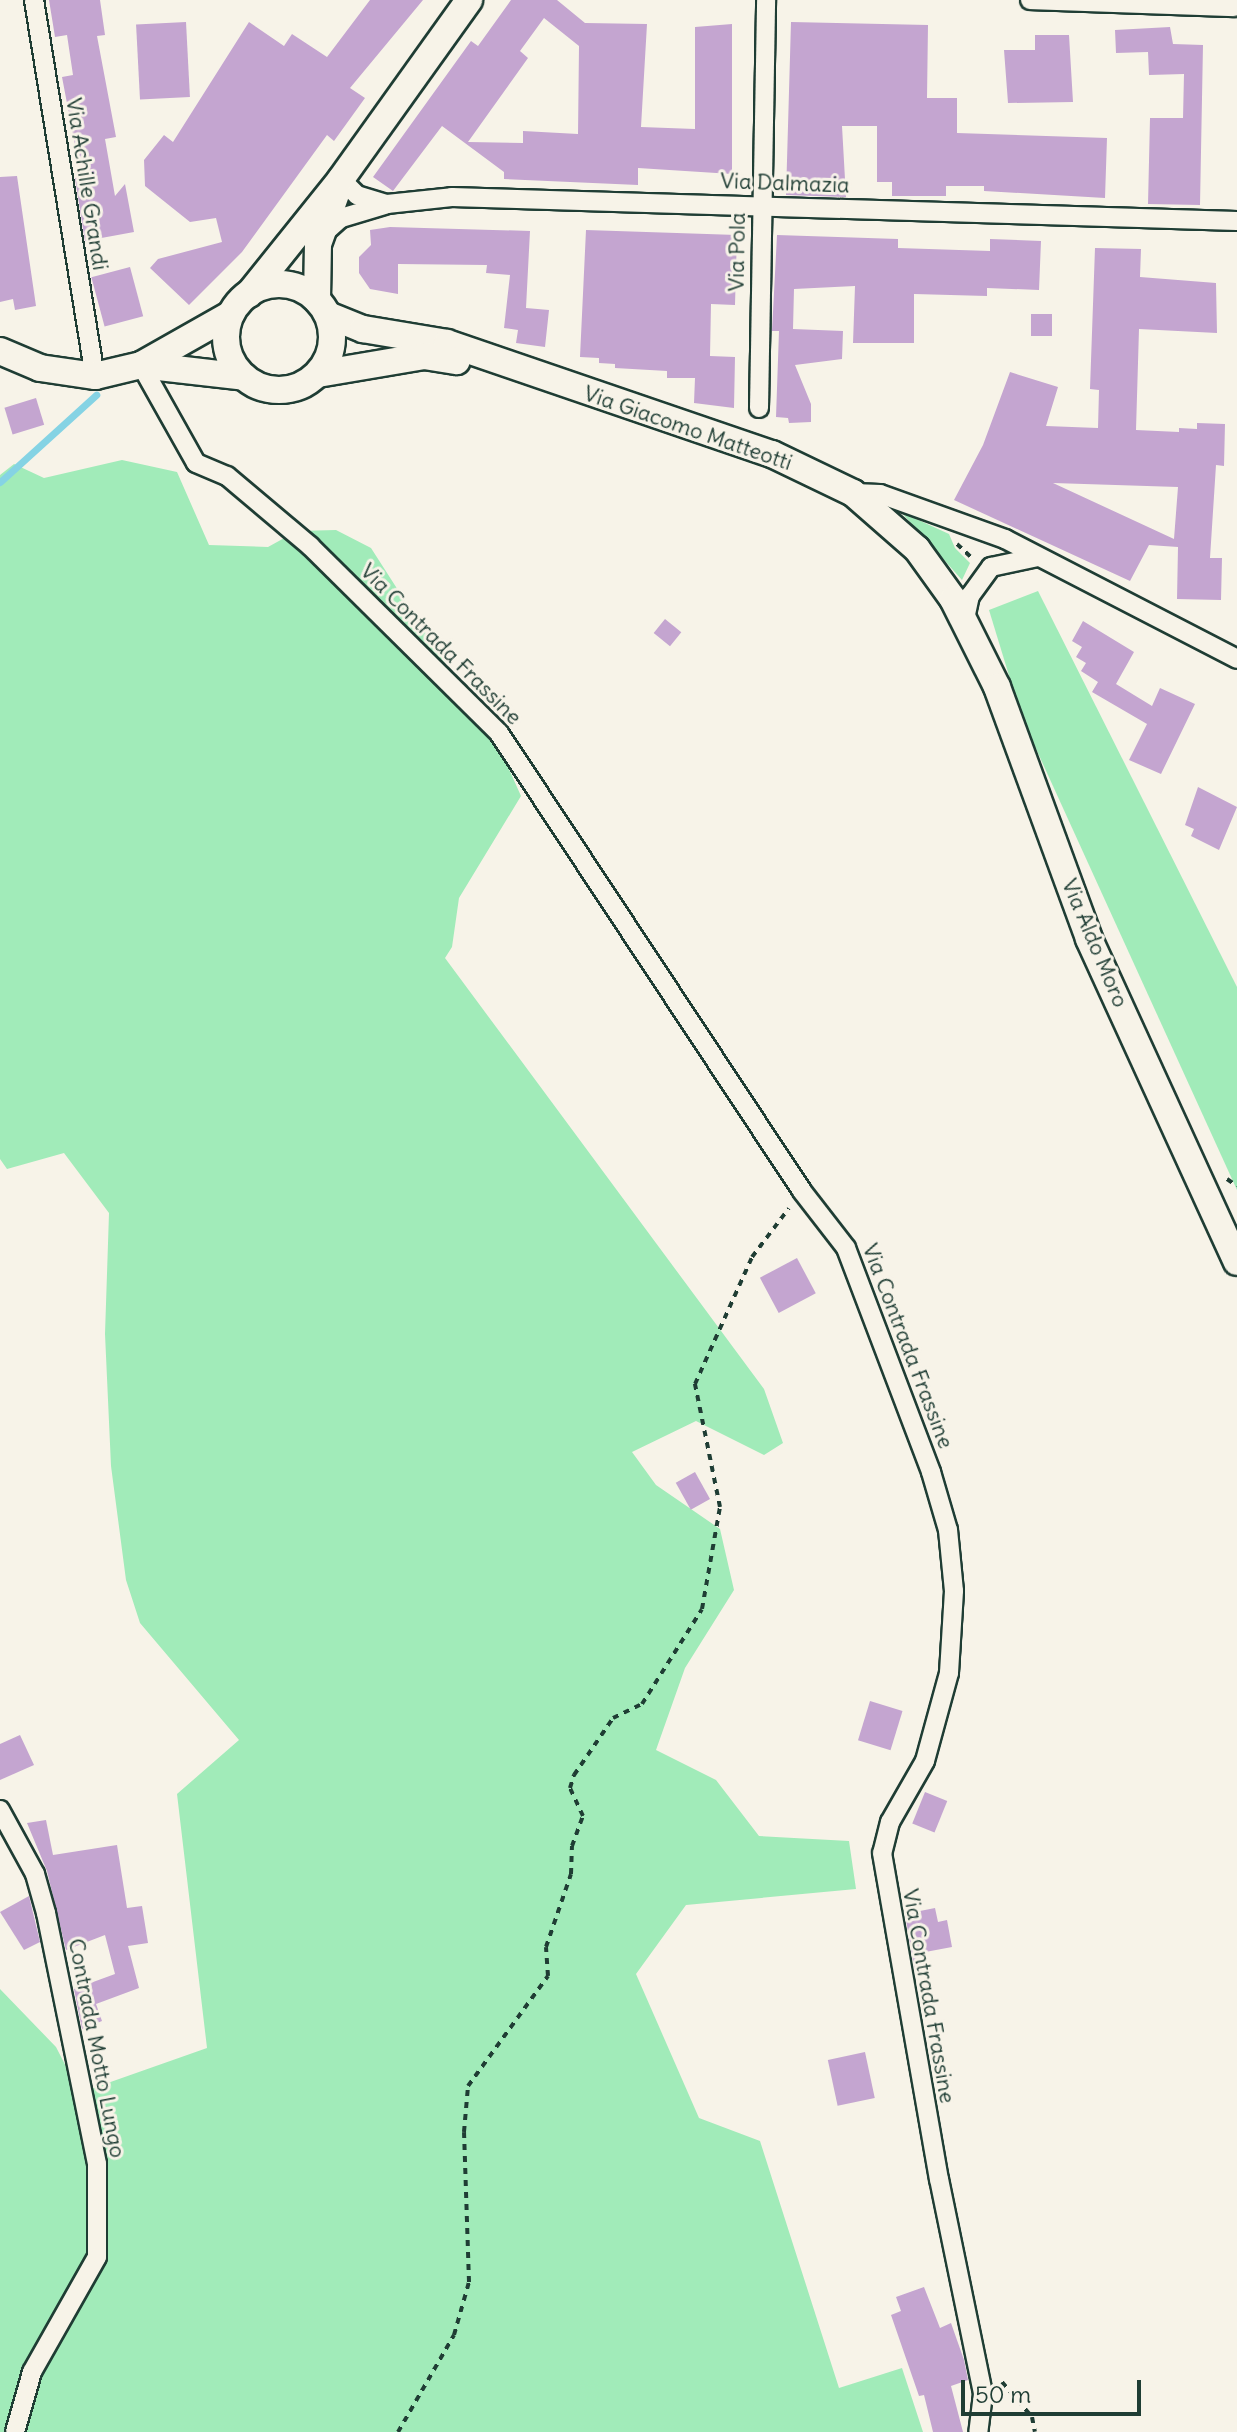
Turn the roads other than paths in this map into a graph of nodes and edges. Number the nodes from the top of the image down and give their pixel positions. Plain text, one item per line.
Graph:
1 (34, 0) edge
2 (469, 0) edge
3 (766, 0) edge
4 (1030, 0) edge
5 (1235, 8) edge
6 (341, 179) junction
7 (387, 204) junction
8 (761, 207) junction
9 (1237, 221) edge
10 (320, 237) junction
11 (249, 294) junction
12 (322, 307) junction
13 (231, 314) junction
14 (0, 351) edge
15 (141, 365) junction
16 (519, 371) junction
17 (318, 374) junction
18 (95, 376) junction
19 (244, 377) junction
20 (759, 408) dead end
21 (853, 493) junction
22 (1038, 557) junction
23 (965, 619) junction
24 (1237, 659) edge
25 (1230, 1223) edge
26 (1237, 1262) edge
27 (0, 1810) edge
28 (15, 2432) edge
29 (978, 2432) edge

1 - 18 street, Via Achille Grandi
2 - 6 street
3 - 8 street, Via Pola
4 - 5 street
6 - 7 street, Via Dalmazia
6 - 10 street
6 - 11 street
7 - 8 street, Via Dalmazia
7 - 10 street
8 - 9 street, Via Dalmazia
8 - 20 street, Via Pola
10 - 12 street
11 - 12 street
11 - 13 street
12 - 16 street, Via Giacomo Matteotti
12 - 17 street
13 - 15 street
13 - 19 street
14 - 18 street
15 - 18 street
15 - 19 street
15 - 29 street, Via Contrada Frassine
16 - 17 street, Via Giacomo Matteotti
16 - 21 street, Via Giacomo Matteotti
17 - 19 street
21 - 22 street, Via Giacomo Matteotti
21 - 23 street, Via Giacomo Matteotti
22 - 23 street
22 - 24 street, Via Giacomo Matteotti
23 - 25 street, Via Aldo Moro
25 - 26 street, Via Aldo Moro
27 - 28 street, Contrada Motto Lungo

